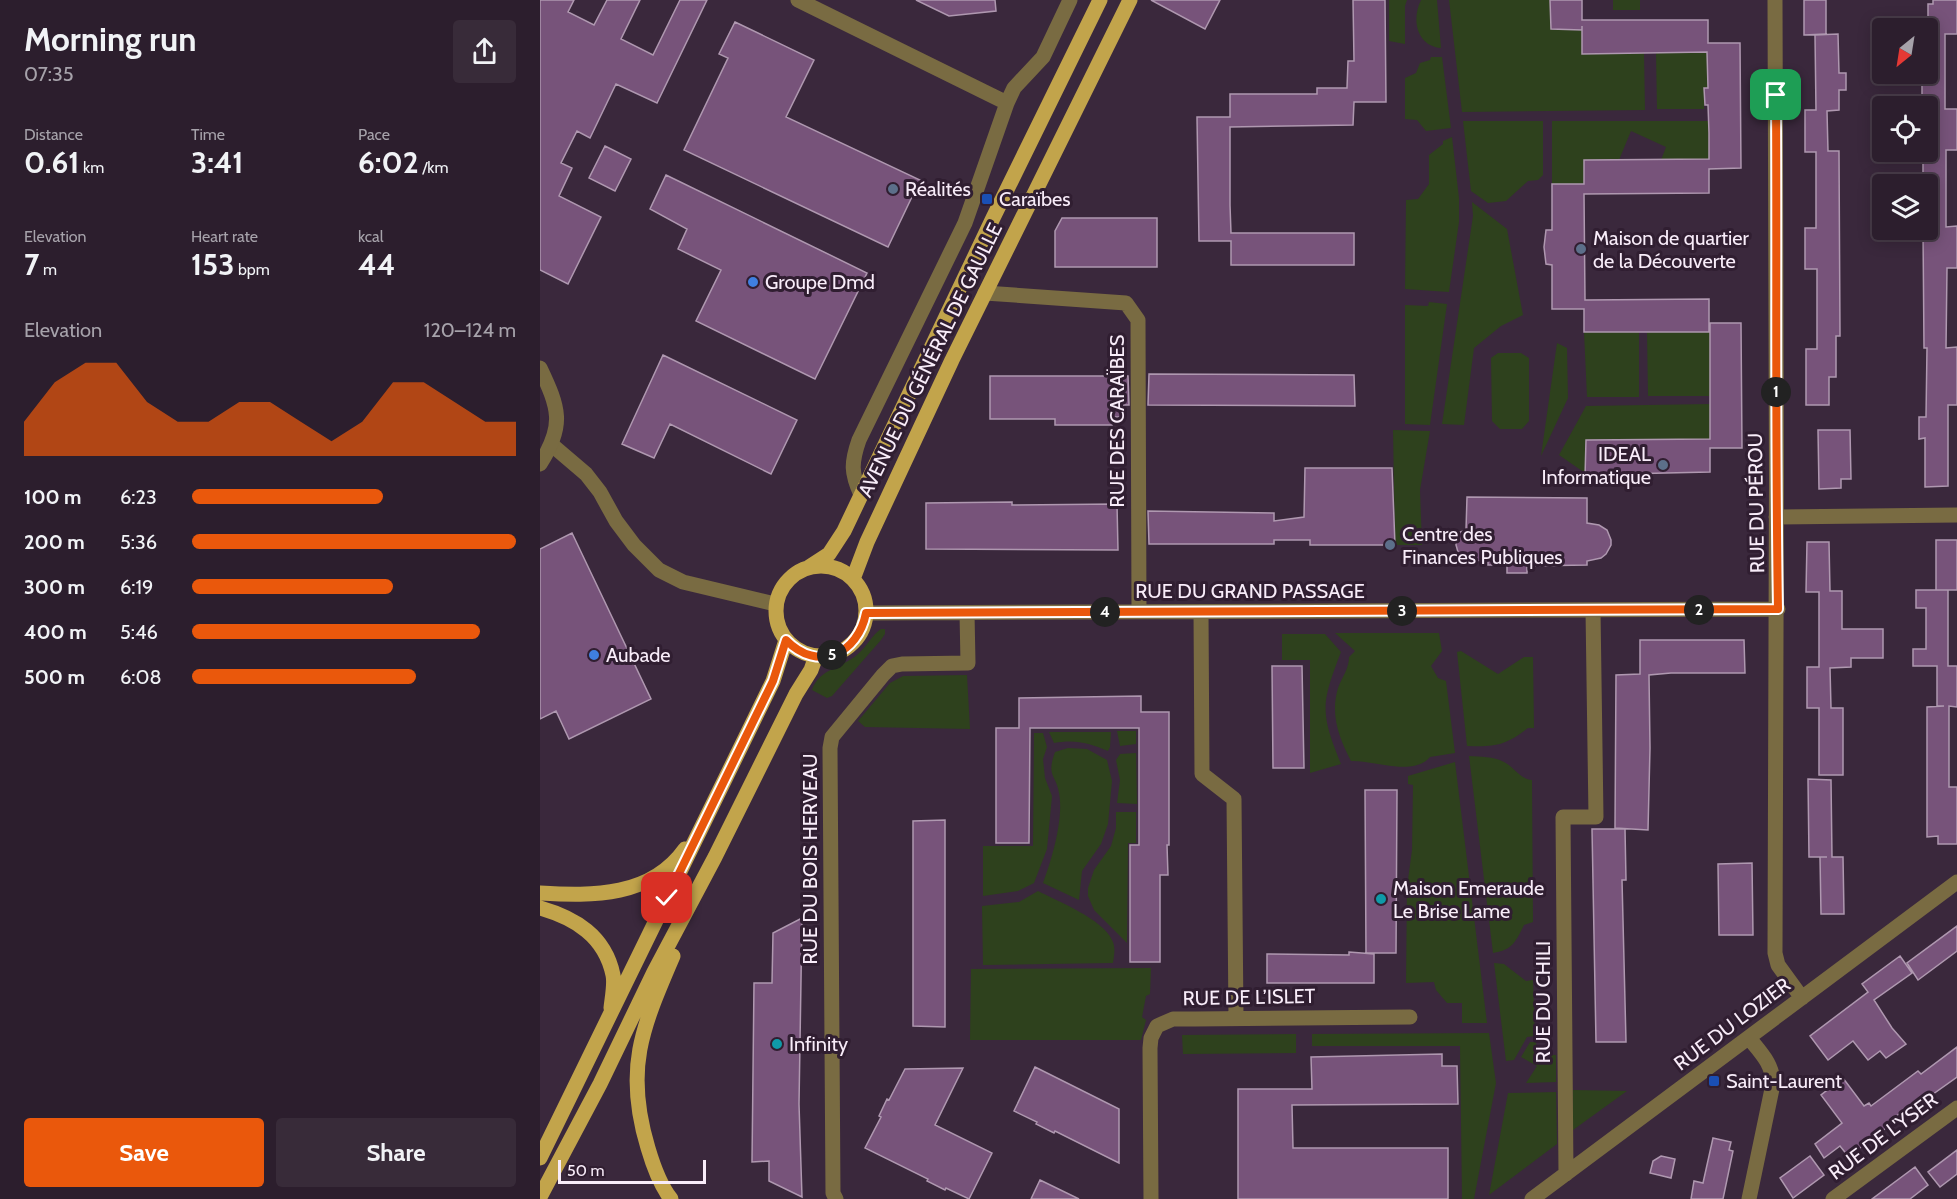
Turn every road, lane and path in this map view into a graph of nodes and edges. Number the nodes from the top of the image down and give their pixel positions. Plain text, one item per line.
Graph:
1 (798, 0) edge
2 (1070, 0) edge
3 (1100, 0) edge
4 (1130, 0) edge
5 (1775, 0) edge
6 (1007, 103) junction
7 (985, 293) junction
8 (540, 368) edge
9 (552, 445) junction
10 (540, 464) edge
11 (861, 495) junction
12 (1957, 515) edge
13 (1776, 517) junction
14 (809, 567) junction
15 (853, 579) junction
16 (776, 604) junction
17 (1778, 609) junction
18 (1593, 610) junction
19 (1138, 612) junction
20 (1201, 612) junction
21 (866, 613) junction
22 (968, 613) junction
23 (786, 640) junction
24 (816, 656) junction
25 (704, 823) junction
26 (715, 857) junction
27 (1957, 882) edge
28 (540, 893) edge
29 (540, 908) edge
30 (1802, 998) junction
31 (611, 1016) junction
32 (1410, 1017) dead end
33 (1236, 1018) junction
34 (1749, 1038) junction
35 (1957, 1108) edge
36 (540, 1158) edge
37 (1566, 1173) junction
38 (540, 1197) edge
39 (670, 1199) edge
40 (836, 1199) edge
41 (1151, 1199) edge
42 (1532, 1199) edge
43 (1749, 1199) edge
44 (1833, 1199) edge

1 - 6 street
2 - 6 street, AVENUE DU GÉNÉRAL DE GAULLE
3 - 11 main road, AVENUE DU GÉNÉRAL DE GAULLE
4 - 7 main road, AVENUE DU GÉNÉRAL DE GAULLE
5 - 13 street, RUE DU PÉROU
6 - 11 street, AVENUE DU GÉNÉRAL DE GAULLE
7 - 15 main road, AVENUE DU GÉNÉRAL DE GAULLE
7 - 19 street, RUE DES CARAÏBES
8 - 9 street
9 - 10 street
9 - 16 street
11 - 14 main road, AVENUE DU GÉNÉRAL DE GAULLE
12 - 13 street
13 - 17 street, RUE DU PÉROU
14 - 15 main road
14 - 16 main road
15 - 21 main road
16 - 23 main road
17 - 18 street, RUE DU GRAND PASSAGE
17 - 30 street, RUE DU PÉROU
18 - 20 street, RUE DU GRAND PASSAGE
18 - 37 street, RUE DU CHILI
19 - 20 street, RUE DU GRAND PASSAGE
19 - 22 street, RUE DU GRAND PASSAGE
20 - 33 street
21 - 22 street, RUE DU GRAND PASSAGE
21 - 24 main road
22 - 40 street, RUE DU BOIS HERVEAU
23 - 24 main road
23 - 25 main road
24 - 26 main road
25 - 28 main road
25 - 31 main road
26 - 38 main road
26 - 39 main road
27 - 30 street, RUE DU LOZIER
29 - 31 main road
30 - 34 street, RUE DU LOZIER
31 - 36 main road
32 - 33 street, RUE DE L’ISLET
33 - 41 street, RUE DE L’ISLET
34 - 37 street, RUE DU LOZIER
34 - 43 street
35 - 44 street, RUE DE L'YSER
37 - 42 street, RUE DU LOZIER

